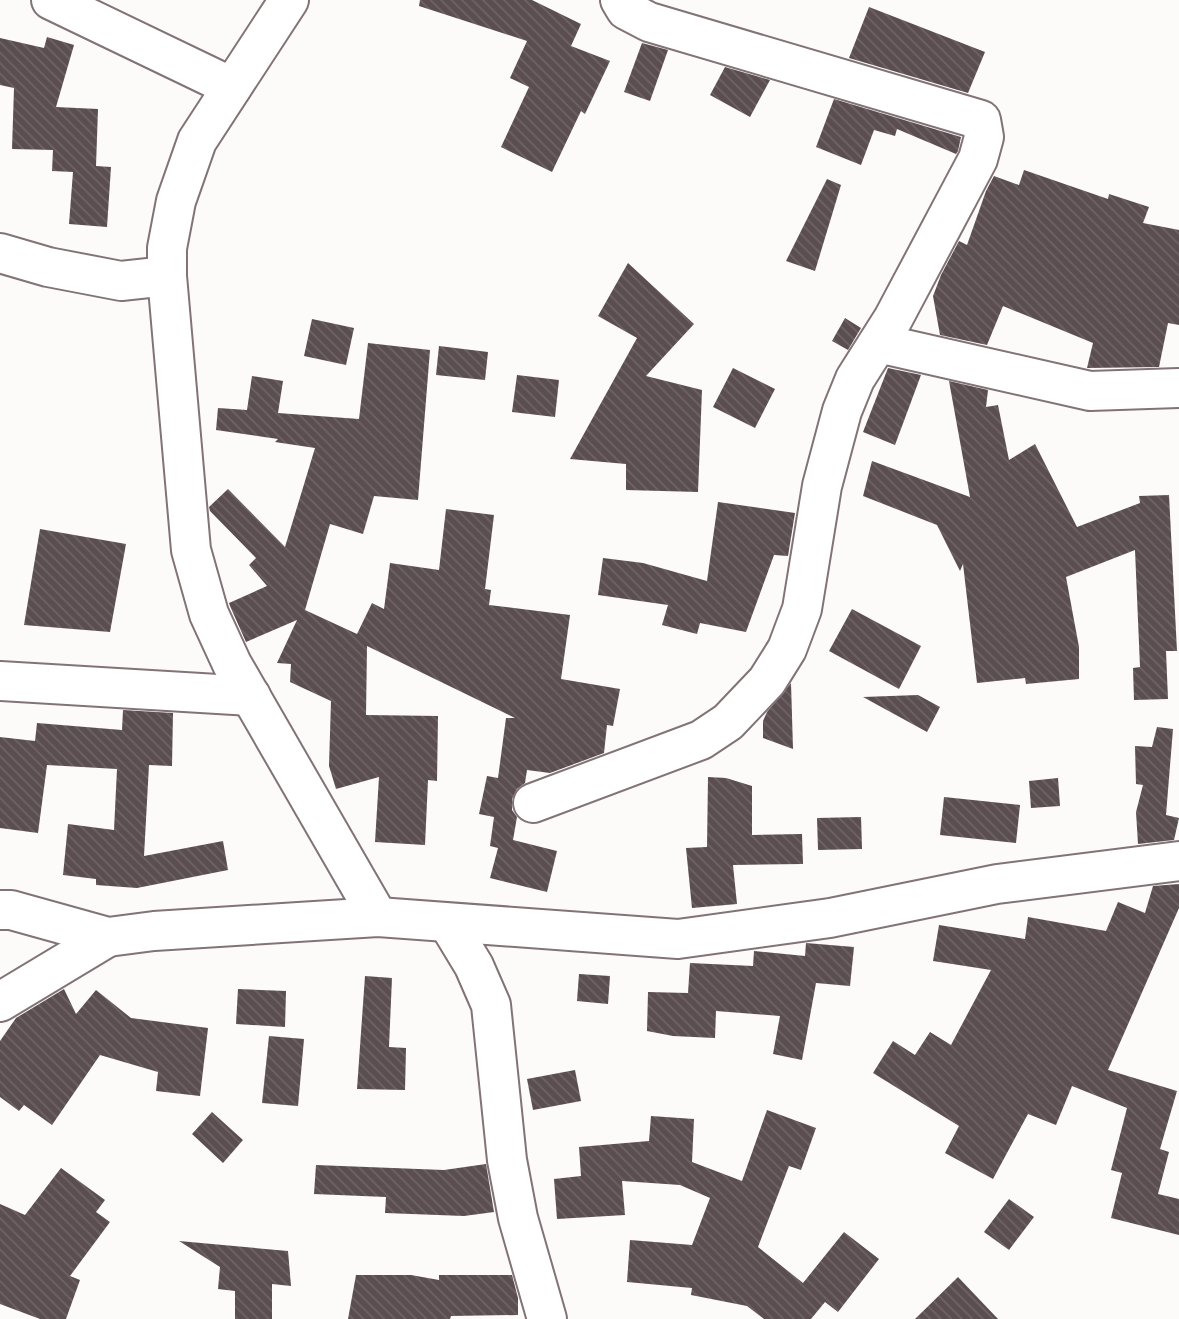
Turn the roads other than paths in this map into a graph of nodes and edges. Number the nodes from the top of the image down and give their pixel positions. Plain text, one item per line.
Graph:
1 (51, 0) edge
2 (289, 0) edge
3 (620, 0) edge
4 (232, 87) junction
5 (1, 256) edge
6 (167, 276) junction
7 (878, 343) junction
8 (1179, 388) edge
9 (0, 681) edge
10 (251, 696) junction
11 (533, 803) dead end
12 (1179, 860) edge
13 (0, 910) edge
14 (378, 916) junction
15 (447, 923) junction
16 (108, 937) junction
17 (0, 1002) edge
18 (547, 1319) edge

1 - 4 street
2 - 4 street
3 - 7 street
4 - 6 street
5 - 6 street
6 - 10 street
7 - 8 street
7 - 11 street
9 - 10 street
10 - 14 street
12 - 15 street
13 - 16 street
14 - 15 street
14 - 16 street
15 - 18 street
16 - 17 street

